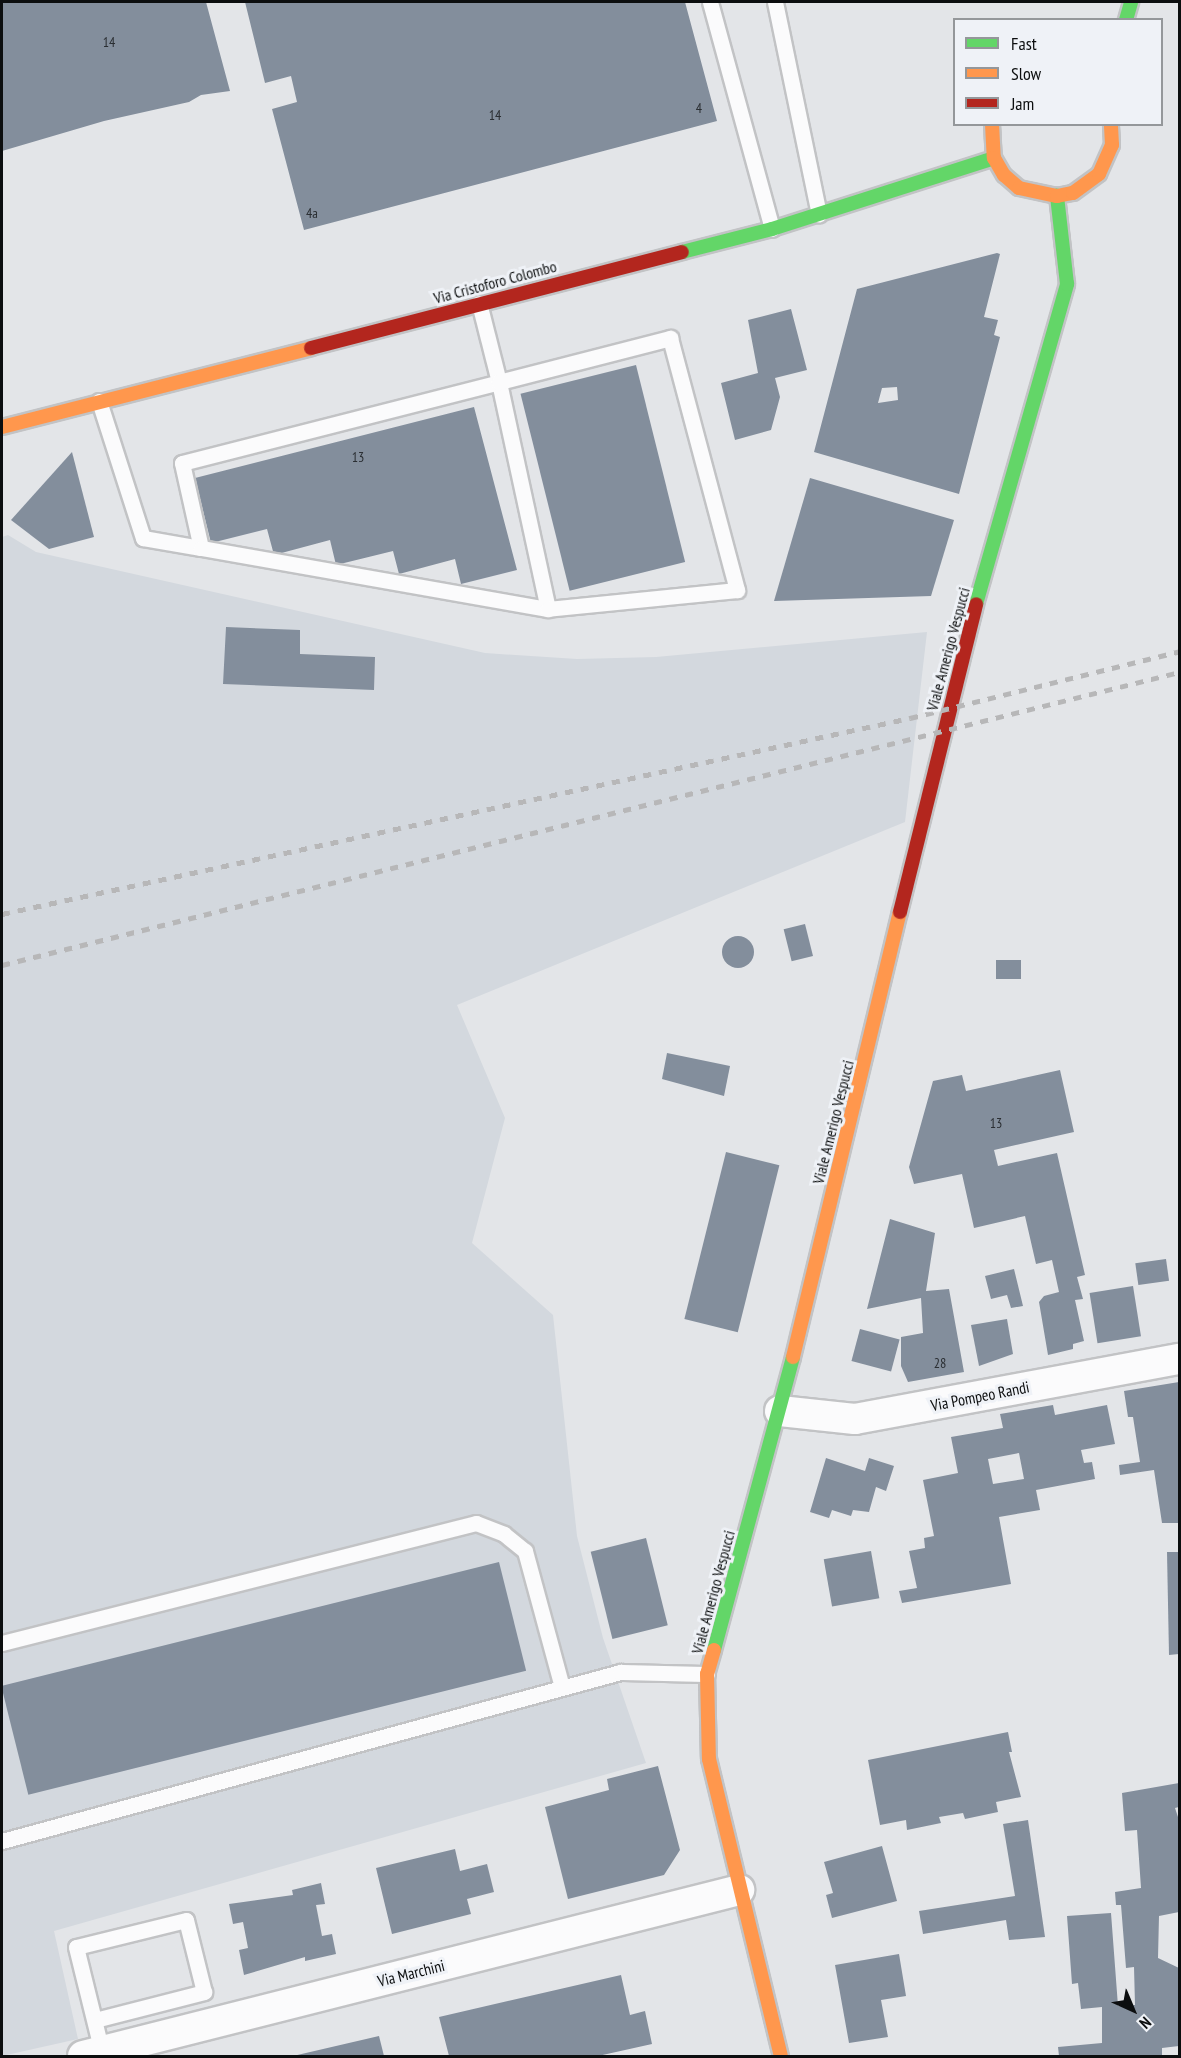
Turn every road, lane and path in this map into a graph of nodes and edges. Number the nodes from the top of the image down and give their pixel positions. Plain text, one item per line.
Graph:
1 (710, 2) edge
2 (775, 2) edge
3 (1131, 2) edge
4 (1127, 18) edge
5 (992, 126) edge
6 (1111, 126) edge
7 (994, 158) junction
8 (1057, 196) junction
9 (819, 215) junction
10 (772, 229) junction
11 (479, 303) junction
12 (499, 382) junction
13 (99, 401) junction
14 (2, 427) edge
15 (201, 548) junction
16 (548, 609) junction
17 (1179, 1359) edge
18 (780, 1411) junction
19 (2, 1643) edge
20 (707, 1674) junction
21 (562, 1687) junction
22 (2, 1841) edge
23 (739, 1890) junction
24 (95, 2020) junction
25 (93, 2054) edge
26 (781, 2056) edge

1 - 10 lane
2 - 9 lane
3 - 4 main road
5 - 7 main road
6 - 8 main road
7 - 8 main road
7 - 9 main road, Via Cristoforo Colombo
8 - 18 main road, Viale Amerigo Vespucci
9 - 10 main road, Via Cristoforo Colombo
10 - 11 main road, Via Cristoforo Colombo
11 - 12 lane
11 - 13 main road, Via Cristoforo Colombo
12 - 15 lane
12 - 16 lane
12 - 16 lane
13 - 14 main road, Via Cristoforo Colombo
13 - 15 lane
15 - 16 lane
17 - 18 street, Via Pompeo Randi
18 - 20 main road, Viale Amerigo Vespucci
19 - 21 lane
20 - 21 lane
20 - 23 main road, Viale Amerigo Vespucci
21 - 22 lane
23 - 25 street, Via Marchini
23 - 26 main road, Viale Amerigo Vespucci
24 - 24 lane
24 - 25 lane

